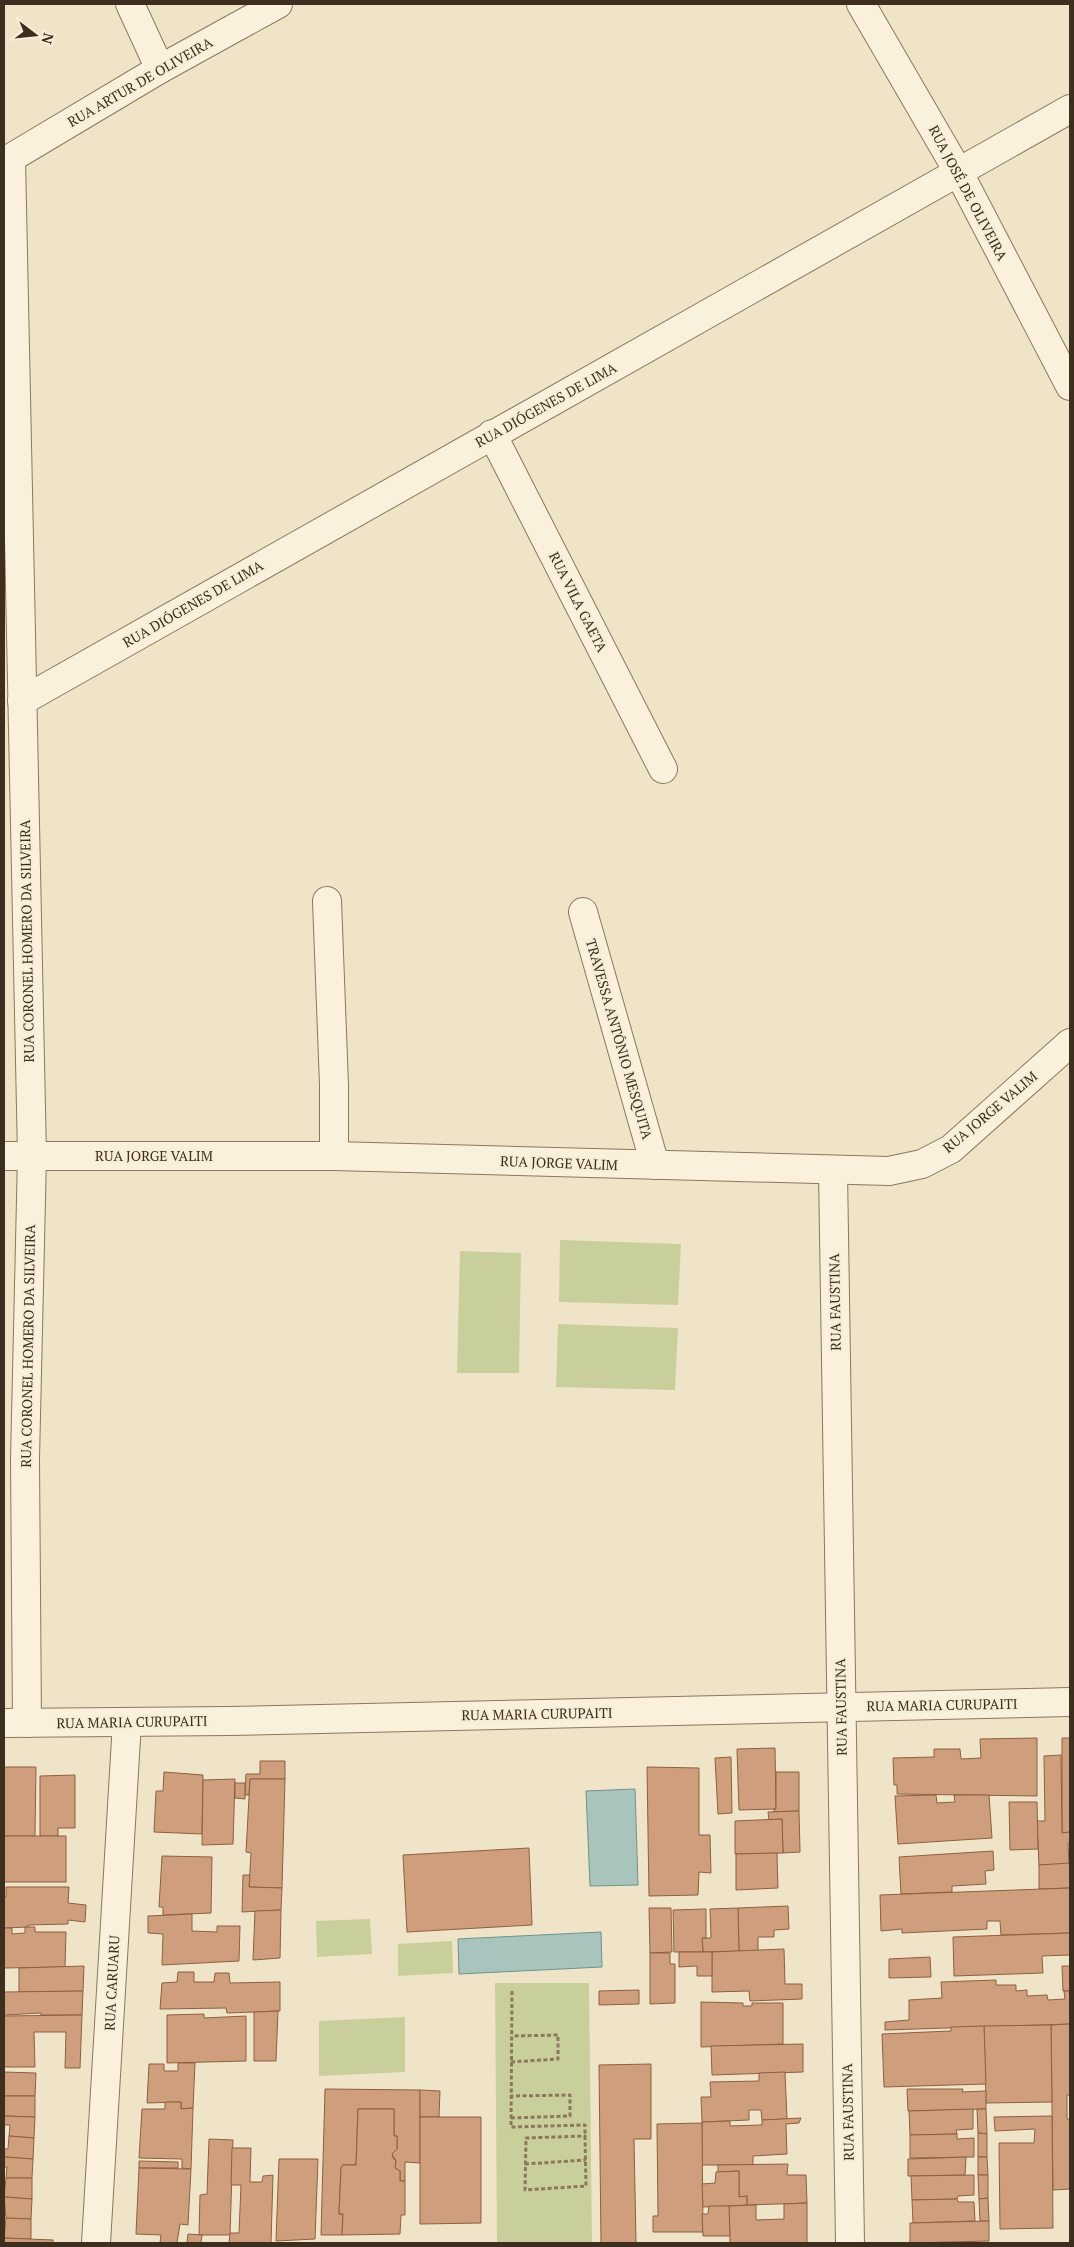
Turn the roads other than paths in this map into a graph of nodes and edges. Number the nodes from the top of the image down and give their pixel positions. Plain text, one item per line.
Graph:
1 (130, 4) edge
2 (278, 4) edge
3 (861, 4) edge
4 (160, 69) junction
5 (1070, 109) edge
6 (7, 161) edge
7 (959, 173) junction
8 (1070, 386) edge
9 (492, 434) junction
10 (11, 552) edge
11 (22, 701) junction
12 (663, 769) dead end
13 (327, 901) dead end
14 (583, 912) dead end
15 (1070, 1043) edge
16 (4, 1156) edge
17 (32, 1156) junction
18 (334, 1156) junction
19 (655, 1166) junction
20 (833, 1170) junction
21 (1070, 1702) edge
22 (841, 1707) junction
23 (127, 1722) junction
24 (15, 1723) edge
25 (96, 2243) edge
26 (850, 2243) edge

1 - 4 street
2 - 4 street, RUA ARTUR DE OLIVEIRA
3 - 7 street, RUA JOSÉ DE OLIVEIRA
4 - 6 street, RUA ARTUR DE OLIVEIRA
5 - 7 street, RUA DIÓGENES DE LIMA
6 - 10 street, RUA CORONEL HOMERO DA SILVEIRA
7 - 8 street, RUA JOSÉ DE OLIVEIRA
7 - 9 street, RUA DIÓGENES DE LIMA
9 - 11 street, RUA DIÓGENES DE LIMA
9 - 12 street, RUA VILA GAETA
10 - 11 street, RUA CORONEL HOMERO DA SILVEIRA
11 - 17 street, RUA CORONEL HOMERO DA SILVEIRA
13 - 18 street
14 - 19 street, TRAVESSA ANTÔNIO MESQUITA
15 - 20 street, RUA JORGE VALIM
16 - 17 street, RUA JORGE VALIM
17 - 18 street, RUA JORGE VALIM
17 - 24 street, RUA CORONEL HOMERO DA SILVEIRA
18 - 19 street, RUA JORGE VALIM
19 - 20 street, RUA JORGE VALIM
20 - 22 street, RUA FAUSTINA
21 - 22 street, RUA MARIA CURUPAITI
22 - 23 street, RUA MARIA CURUPAITI
22 - 26 street, RUA FAUSTINA
23 - 24 street, RUA MARIA CURUPAITI
23 - 25 street, RUA CARUARU

